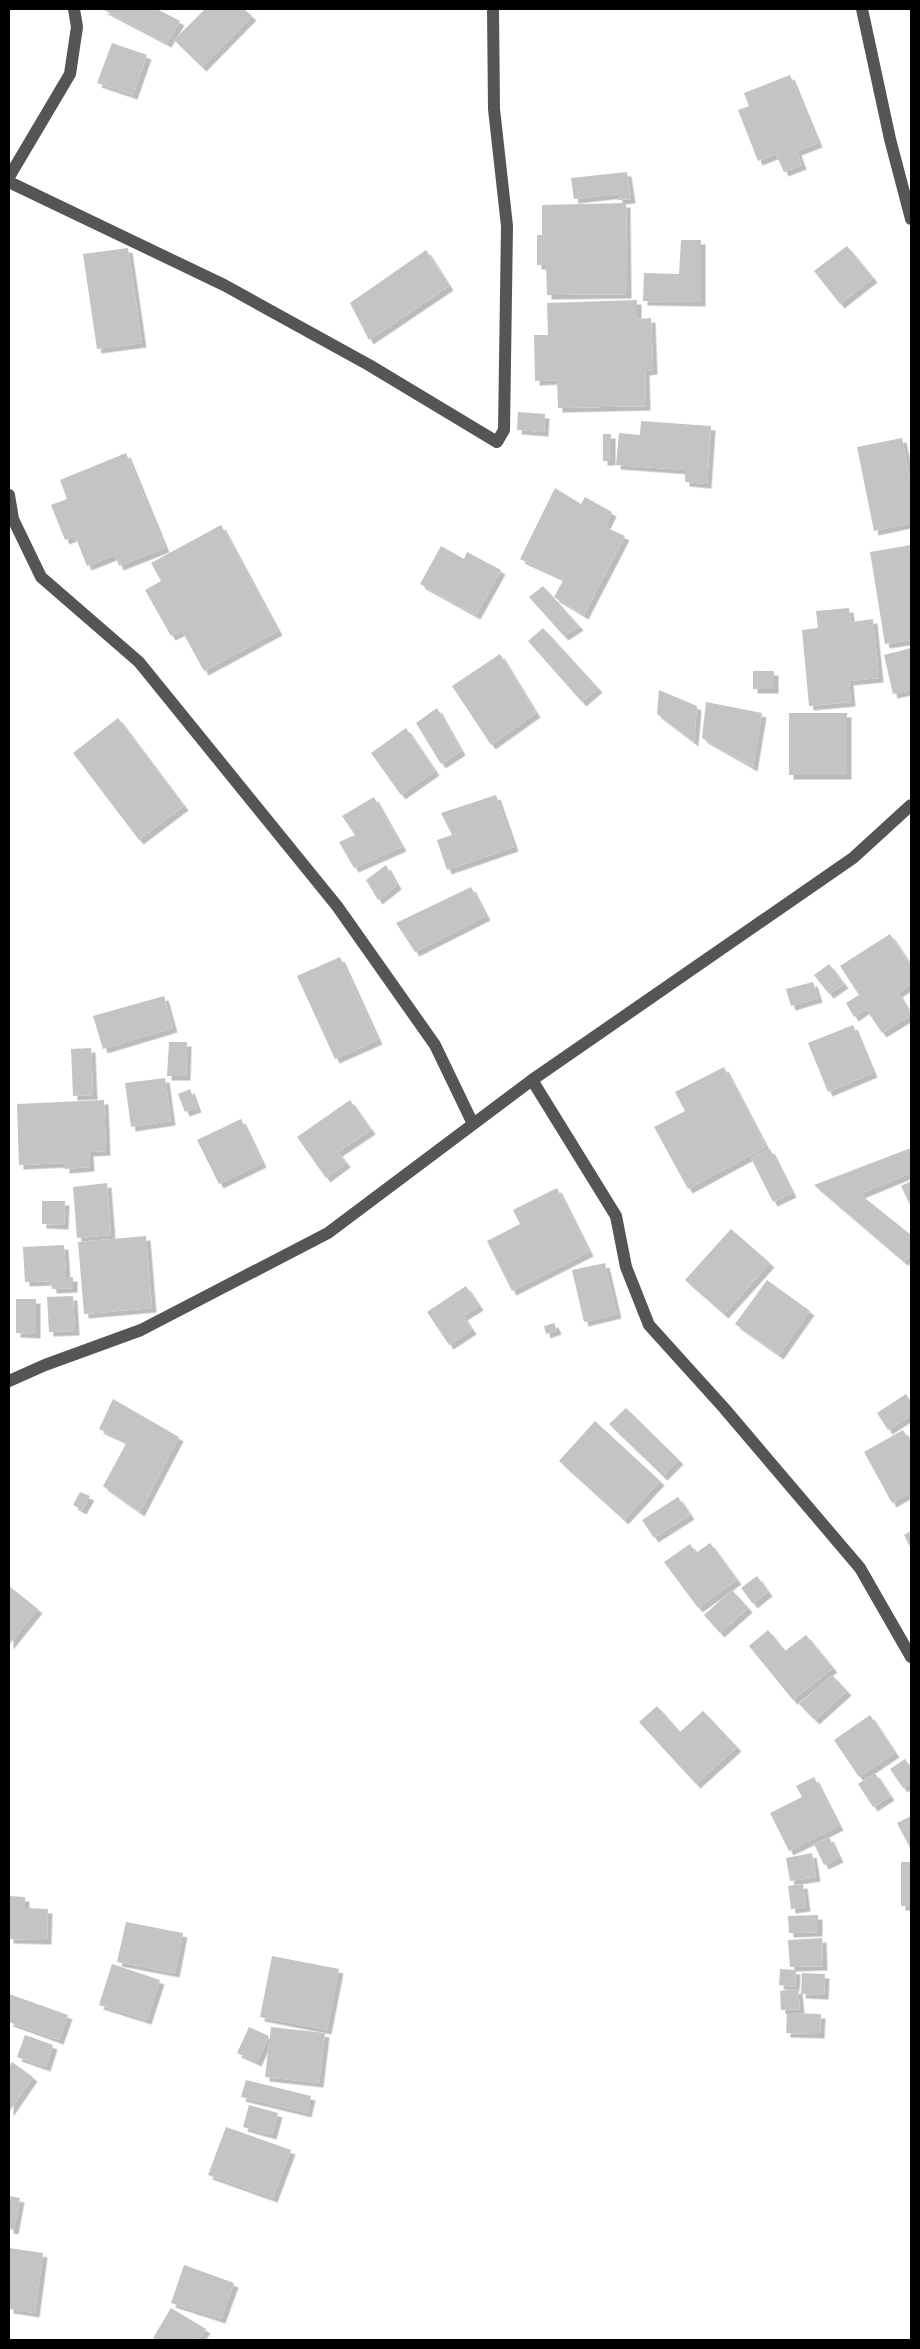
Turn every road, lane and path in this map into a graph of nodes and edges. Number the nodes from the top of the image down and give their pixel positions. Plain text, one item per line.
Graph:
1 (74, 9) edge
2 (492, 9) edge
3 (862, 9) edge
4 (9, 177) edge
5 (9, 182) edge
6 (911, 219) edge
7 (9, 495) edge
8 (911, 805) edge
9 (532, 1080) junction
10 (473, 1124) junction
11 (9, 1381) edge
12 (911, 1657) edge

1 - 4 street
2 - 5 street
3 - 6 street
7 - 10 street
8 - 9 street
9 - 10 street
9 - 12 street
10 - 11 street

